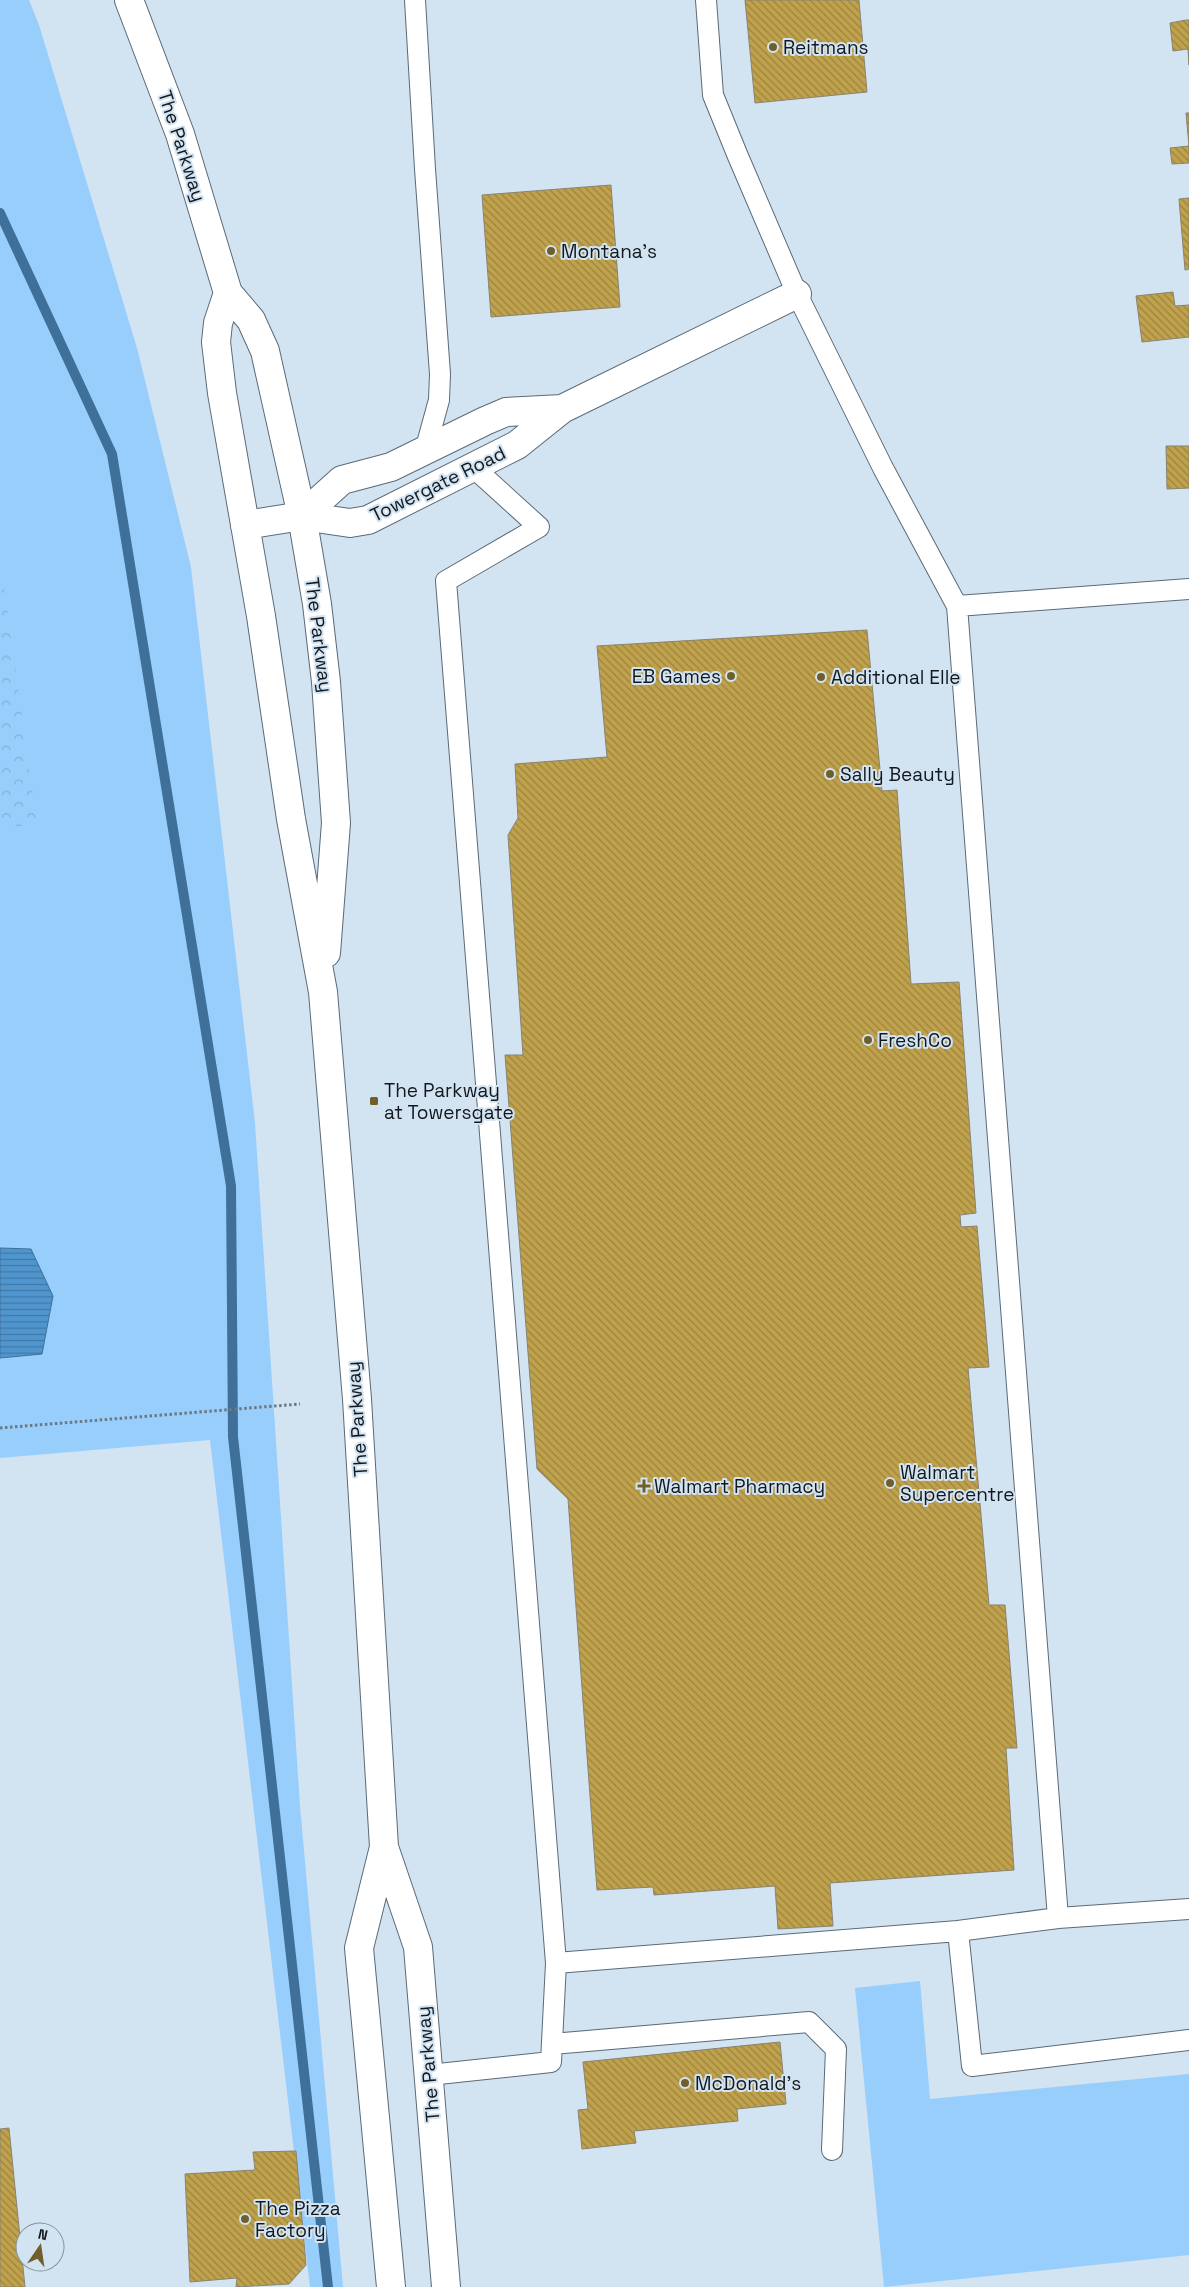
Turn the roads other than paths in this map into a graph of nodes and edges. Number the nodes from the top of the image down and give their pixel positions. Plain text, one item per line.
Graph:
1 (129, 0) edge
2 (415, 0) edge
3 (706, 0) edge
4 (228, 293) junction
5 (797, 294) junction
6 (562, 409) junction
7 (425, 450) junction
8 (473, 467) junction
9 (302, 516) junction
10 (245, 526) junction
11 (1189, 589) edge
12 (957, 606) junction
13 (323, 992) junction
14 (384, 1847) junction
15 (1189, 1909) edge
16 (1058, 1918) junction
17 (958, 1931) junction
18 (556, 1963) junction
19 (1189, 2040) edge
20 (552, 2044) junction
21 (429, 2075) junction
22 (832, 2150) dead end
23 (391, 2287) edge
24 (446, 2287) edge

1 - 4 main road, The Parkway
2 - 7 lane
3 - 5 lane
4 - 9 main road, The Parkway
4 - 10 main road, The Parkway
5 - 6 main road, Towergate Road
5 - 12 lane
6 - 7 main road, Towergate Road
6 - 8 main road, Towergate Road
7 - 9 main road, Towergate Road
8 - 9 main road, Towergate Road
8 - 18 lane
9 - 10 main road, Towergate Road
9 - 13 main road, The Parkway
10 - 13 main road, The Parkway
11 - 12 lane
12 - 16 lane
13 - 14 main road, The Parkway
14 - 21 main road, The Parkway
14 - 23 main road, The Parkway
15 - 16 lane
16 - 17 lane
17 - 18 lane
17 - 19 lane
18 - 20 lane
20 - 21 lane
20 - 22 lane
21 - 24 main road, The Parkway

